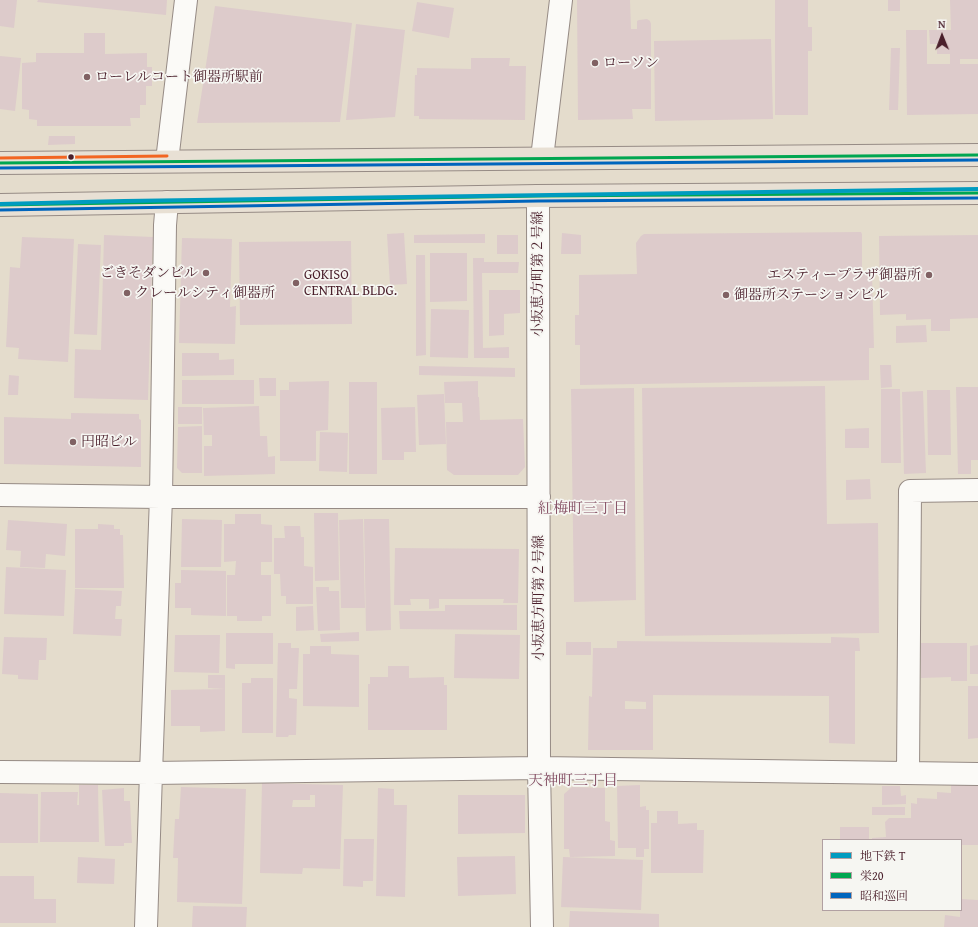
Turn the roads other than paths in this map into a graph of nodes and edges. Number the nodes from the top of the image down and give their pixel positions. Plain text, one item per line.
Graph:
1 (186, 0) edge
2 (561, 0) edge
3 (978, 155) edge
4 (542, 158) junction
5 (167, 161) junction
6 (0, 163) edge
7 (978, 193) edge
8 (538, 196) junction
9 (167, 202) junction
10 (0, 205) edge
11 (978, 490) edge
12 (0, 495) edge
13 (161, 496) junction
14 (538, 497) junction
15 (539, 768) junction
16 (0, 772) edge
17 (151, 773) junction
18 (908, 773) junction
19 (978, 774) edge
20 (146, 927) edge
21 (542, 927) edge

1 - 5 street
2 - 4 street
3 - 4 main road
4 - 5 main road
5 - 6 main road
7 - 8 main road
8 - 9 main road
8 - 14 street, 小坂恵方町第２号線
9 - 10 main road
9 - 13 street
11 - 18 street
12 - 13 street
13 - 14 street
13 - 17 street
14 - 15 street, 小坂恵方町第２号線
15 - 17 street
15 - 18 street
15 - 21 street, 小坂恵方町第２号線
16 - 17 street
17 - 20 street
18 - 19 street

